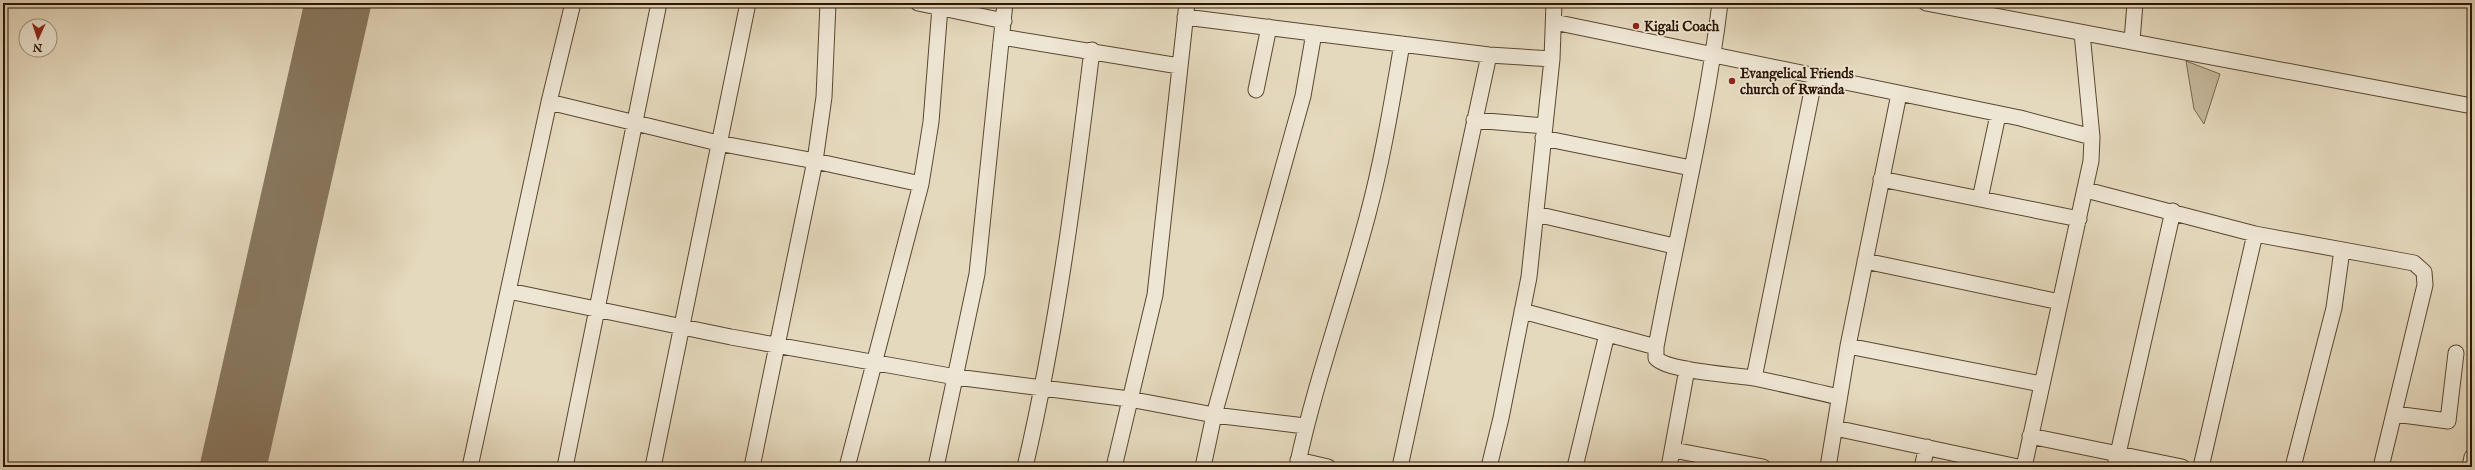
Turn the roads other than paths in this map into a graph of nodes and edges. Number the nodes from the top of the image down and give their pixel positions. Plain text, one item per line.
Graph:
1 (572, 3) edge
2 (659, 3) edge
3 (748, 3) edge
4 (828, 3) edge
5 (918, 3) edge
6 (1005, 3) edge
7 (1554, 3) edge
8 (1720, 3) edge
9 (1926, 3) edge
10 (2135, 3) edge
11 (940, 7) junction
12 (1186, 10) edge
13 (1004, 21) junction
14 (1554, 22) junction
15 (1269, 27) junction
16 (2082, 33) junction
17 (1314, 34) junction
18 (1002, 37) junction
19 (2132, 41) junction
20 (1402, 44) junction
21 (1092, 50) junction
22 (1714, 54) junction
23 (1489, 55) junction
24 (1552, 59) junction
25 (1180, 66) junction
26 (1815, 76) junction
27 (1256, 90) dead end
28 (1899, 94) junction
29 (549, 102) junction
30 (2472, 106) edge
31 (1998, 115) junction
32 (1474, 120) junction
33 (634, 123) junction
34 (1544, 132) junction
35 (2092, 137) junction
36 (718, 143) junction
37 (815, 161) junction
38 (1690, 168) junction
39 (1882, 180) junction
40 (921, 184) junction
41 (2086, 190) junction
42 (1980, 199) junction
43 (2173, 211) junction
44 (1536, 214) junction
45 (2079, 219) junction
46 (2255, 234) junction
47 (1674, 246) junction
48 (2342, 250) junction
49 (1865, 260) junction
50 (509, 291) junction
51 (2060, 302) junction
52 (595, 308) junction
53 (1522, 311) junction
54 (683, 327) junction
55 (1607, 334) junction
56 (776, 344) junction
57 (1848, 346) junction
58 (1656, 347) junction
59 (2456, 353) dead end
60 (874, 363) junction
61 (1687, 369) junction
62 (956, 378) junction
63 (1754, 378) junction
64 (2041, 384) junction
65 (1042, 390) junction
66 (1838, 396) junction
67 (1129, 399) junction
68 (2395, 414) junction
69 (1214, 415) junction
70 (1305, 426) junction
71 (1834, 428) junction
72 (2030, 436) junction
73 (1927, 447) junction
74 (1674, 450) junction
75 (2472, 457) edge
76 (2116, 460) edge
77 (1298, 463) edge
78 (470, 467) edge
79 (565, 467) edge
80 (653, 467) edge
81 (752, 467) edge
82 (847, 467) edge
83 (936, 467) edge
84 (1025, 467) edge
85 (1114, 467) edge
86 (1203, 467) edge
87 (1328, 467) edge
88 (1400, 467) edge
89 (1488, 467) edge
90 (1576, 467) edge
91 (1669, 467) edge
92 (1763, 467) edge
93 (1828, 467) edge
94 (1922, 467) edge
95 (2018, 467) edge
96 (2024, 467) edge
97 (2182, 467) edge
98 (2201, 467) edge
99 (2293, 467) edge
100 (2381, 467) edge
101 (2470, 467) edge

1 - 29 street
2 - 33 street
3 - 36 street
4 - 37 street
5 - 11 street
6 - 13 street
7 - 14 street
8 - 22 street
9 - 16 street
10 - 19 street
11 - 13 street
11 - 40 street
12 - 15 street
12 - 25 street
13 - 18 street
14 - 22 street
14 - 24 street
15 - 17 street
15 - 27 street
16 - 19 street
16 - 35 street
17 - 20 street
17 - 69 street
18 - 21 street
18 - 62 street
19 - 30 street
20 - 23 street
20 - 70 street
21 - 25 street
21 - 65 street
22 - 26 street
22 - 38 street
23 - 24 street
23 - 32 street
24 - 34 street
25 - 67 street
26 - 28 street
26 - 63 street
28 - 31 street
28 - 39 street
29 - 33 street
29 - 50 street
31 - 35 street
31 - 42 street
32 - 34 street
32 - 88 street
33 - 36 street
33 - 52 street
34 - 38 street
34 - 44 street
35 - 41 street
36 - 37 street
36 - 54 street
37 - 40 street
37 - 56 street
38 - 47 street
39 - 42 street
39 - 49 street
40 - 60 street
41 - 43 street
41 - 45 street
42 - 45 street
43 - 46 street
43 - 76 street
44 - 47 street
44 - 53 street
45 - 51 street
46 - 48 street
46 - 98 street
47 - 58 street
48 - 68 street
48 - 99 street
49 - 51 street
49 - 57 street
50 - 52 street
50 - 78 street
51 - 64 street
52 - 54 street
52 - 79 street
53 - 55 street
53 - 89 street
54 - 56 street
54 - 80 street
55 - 58 street
55 - 90 street
56 - 60 street
56 - 81 street
57 - 64 street
57 - 66 street
58 - 61 street
59 - 68 street
60 - 62 street
60 - 82 street
61 - 63 street
61 - 74 street
62 - 65 street
62 - 83 street
63 - 66 street
64 - 72 street
65 - 67 street
65 - 84 street
66 - 71 street
67 - 69 street
67 - 85 street
68 - 100 street
69 - 70 street
69 - 86 street
70 - 77 street
71 - 73 street
71 - 93 street
72 - 76 street
72 - 96 street
73 - 94 street
73 - 95 street
74 - 91 street
74 - 92 street
75 - 101 street
76 - 97 street
77 - 87 street

